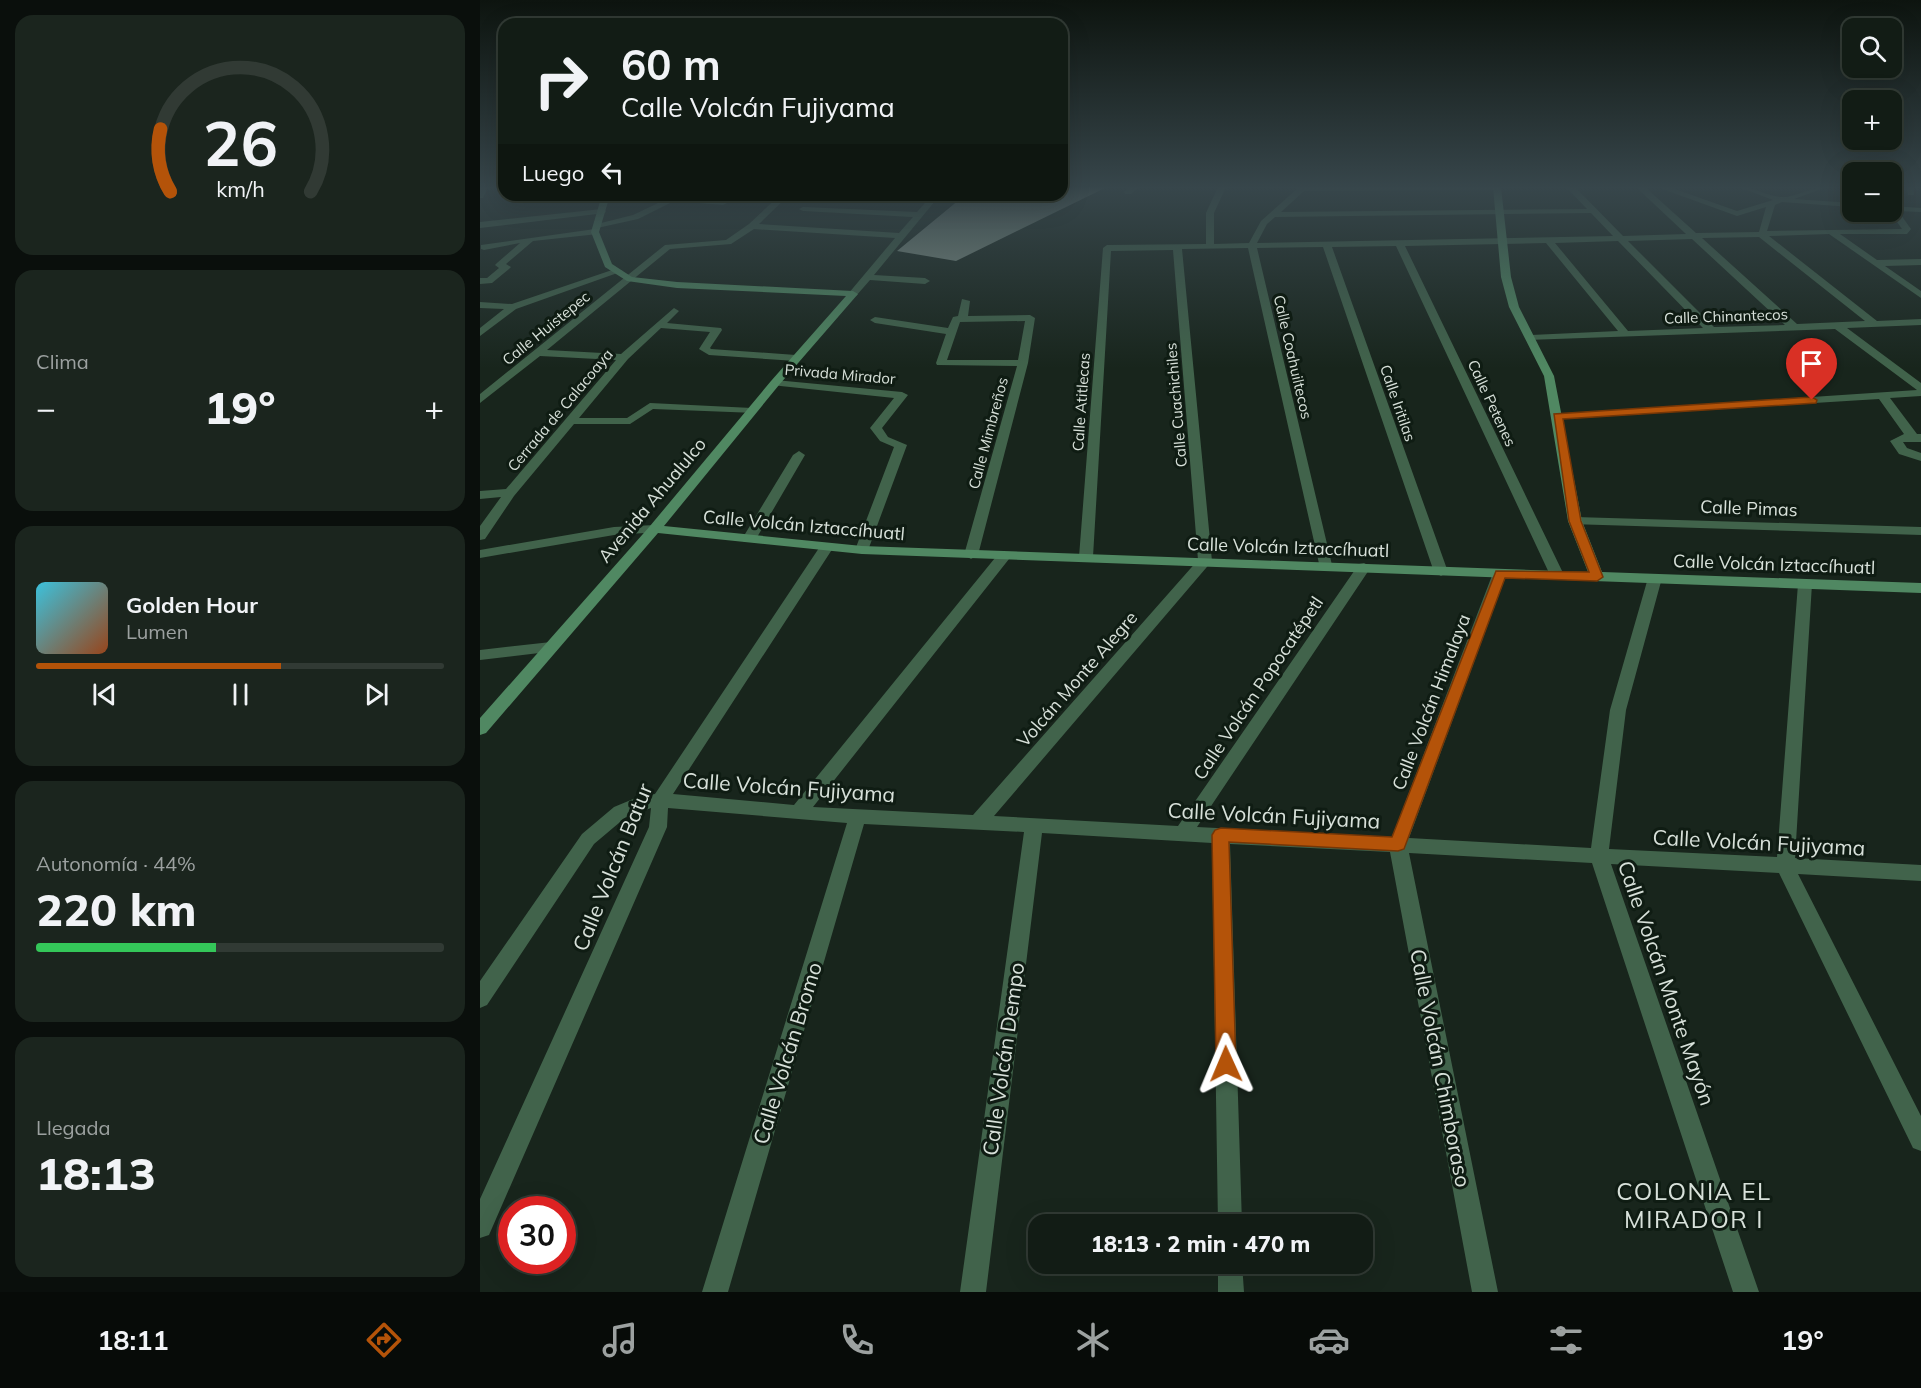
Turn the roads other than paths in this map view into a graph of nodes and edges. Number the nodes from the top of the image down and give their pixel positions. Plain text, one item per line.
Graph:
1 (521, 247) edge
2 (602, 247) edge
3 (668, 247) edge
4 (891, 247) edge
5 (1156, 247) edge
6 (1177, 247) edge
7 (1253, 247) edge
8 (1328, 247) edge
9 (1401, 247) edge
10 (1502, 247) edge
11 (1554, 247) edge
12 (1628, 247) edge
13 (1705, 247) edge
14 (1778, 247) edge
15 (1853, 247) edge
16 (1921, 262) edge
17 (1876, 263) junction
18 (618, 271) junction
19 (866, 277) junction
20 (630, 279) junction
21 (480, 281) edge
22 (926, 281) dead end
23 (853, 294) junction
24 (1921, 295) edge
25 (965, 301) dead end
26 (480, 305) edge
27 (513, 307) junction
28 (674, 311) dead end
29 (963, 319) junction
30 (875, 320) dead end
31 (1921, 322) edge
32 (1875, 324) junction
33 (659, 325) junction
34 (1838, 326) junction
35 (1795, 328) junction
36 (952, 332) junction
37 (1712, 332) junction
38 (480, 333) edge
39 (1626, 334) junction
40 (1531, 338) junction
41 (539, 353) junction
42 (624, 357) junction
43 (796, 358) junction
44 (1023, 363) junction
45 (775, 383) junction
46 (1921, 390) edge
47 (1882, 396) junction
48 (480, 400) edge
49 (752, 411) junction
50 (1557, 417) junction
51 (573, 421) junction
52 (1917, 437) edge
53 (799, 456) dead end
54 (1921, 457) edge
55 (510, 493) junction
56 (480, 495) edge
57 (1575, 521) junction
58 (655, 529) junction
59 (1921, 531) edge
60 (480, 536) edge
61 (749, 539) junction
62 (826, 548) junction
63 (862, 550) junction
64 (480, 554) edge
65 (971, 555) junction
66 (1004, 556) junction
67 (1086, 557) junction
68 (1205, 561) junction
69 (1325, 565) junction
70 (1364, 567) junction
71 (1441, 572) junction
72 (1500, 573) junction
73 (1557, 575) junction
74 (1597, 577) junction
75 (1655, 578) junction
76 (1804, 584) junction
77 (1921, 588) edge
78 (551, 646) junction
79 (480, 655) edge
80 (480, 729) edge
81 (660, 800) junction
82 (798, 813) junction
83 (858, 815) junction
84 (978, 822) junction
85 (1034, 826) junction
86 (1184, 832) junction
87 (1221, 835) junction
88 (1398, 844) junction
89 (1599, 856) junction
90 (1785, 867) junction
91 (1921, 873) edge
92 (480, 998) edge
93 (1921, 1140) edge
94 (1230, 1214) edge
95 (480, 1226) edge
96 (1230, 1274) edge
97 (715, 1292) edge
98 (973, 1292) edge
99 (1231, 1292) edge
100 (1485, 1292) edge
101 (1746, 1292) edge

1 - 21 street
2 - 18 street
3 - 20 street, Calle Huistepec
4 - 19 street
5 - 67 street, Calle Atitlecas
6 - 68 street, Calle Cuachichiles
7 - 69 street, Calle Coahuiltecos
8 - 71 street, Calle Iritilas
9 - 73 street, Calle Petenes
10 - 40 street
11 - 39 street
12 - 37 street
13 - 35 street
14 - 32 street
15 - 17 street
16 - 17 street
17 - 24 street
18 - 20 street
18 - 27 street
19 - 22 street
19 - 23 street
20 - 23 street
20 - 41 street, Calle Huistepec
23 - 43 street, Avenida Ahualulco
25 - 29 street
26 - 27 street
27 - 38 street
28 - 33 street, Cerrada de Calacoaya
29 - 36 street
29 - 44 street, Calle Mimbreños
30 - 36 street
31 - 32 street, Calle Chinantecos
32 - 34 street, Calle Chinantecos
33 - 42 street, Cerrada de Calacoaya
33 - 43 street
34 - 35 street, Calle Chinantecos
34 - 46 street
35 - 37 street, Calle Chinantecos
36 - 44 street
37 - 39 street, Calle Chinantecos
39 - 40 street, Calle Chinantecos
40 - 50 street
41 - 42 street
41 - 48 street, Calle Huistepec
42 - 51 street, Cerrada de Calacoaya
43 - 45 street, Avenida Ahualulco
44 - 65 street, Calle Mimbreños
45 - 49 street, Avenida Ahualulco
45 - 63 street, Privada Mirador
46 - 47 street
47 - 50 street
47 - 52 street
49 - 51 street
49 - 58 street, Avenida Ahualulco
50 - 57 street
51 - 55 street, Cerrada de Calacoaya
52 - 54 street
53 - 61 street
55 - 56 street
55 - 60 street, Cerrada de Calacoaya
57 - 59 street, Calle Pimas
57 - 74 street
58 - 61 street, Calle Volcán Iztaccíhuatl
58 - 64 street
58 - 78 street, Avenida Ahualulco
61 - 62 street, Calle Volcán Iztaccíhuatl
62 - 63 street, Calle Volcán Iztaccíhuatl
62 - 81 street, Calle Volcán Batur
63 - 65 street, Calle Volcán Iztaccíhuatl
65 - 66 street, Calle Volcán Iztaccíhuatl
66 - 67 street, Calle Volcán Iztaccíhuatl
66 - 82 street
67 - 68 street, Calle Volcán Iztaccíhuatl
68 - 69 street, Calle Volcán Iztaccíhuatl
68 - 84 street, Volcán Monte Alegre
69 - 70 street, Calle Volcán Iztaccíhuatl
70 - 71 street, Calle Volcán Iztaccíhuatl
70 - 86 street, Calle Volcán Popocatépetl
71 - 72 street, Calle Volcán Iztaccíhuatl
72 - 73 street, Calle Volcán Iztaccíhuatl
72 - 88 street, Calle Volcán Himalaya
73 - 74 street, Calle Volcán Iztaccíhuatl
74 - 75 street, Calle Volcán Iztaccíhuatl
75 - 76 street, Calle Volcán Iztaccíhuatl
75 - 89 street, Calle Volcán Monte Mayón
76 - 77 street, Calle Volcán Iztaccíhuatl
76 - 90 street
78 - 79 street
78 - 80 street, Avenida Ahualulco
81 - 82 street, Calle Volcán Fujiyama
81 - 92 street, Calle Volcán Fujiyama
81 - 95 street, Calle Volcán Batur
82 - 83 street, Calle Volcán Fujiyama
83 - 84 street, Calle Volcán Fujiyama
83 - 97 street, Calle Volcán Bromo
84 - 85 street, Calle Volcán Fujiyama
85 - 86 street, Calle Volcán Fujiyama
85 - 98 street, Calle Volcán Dempo
86 - 87 street, Calle Volcán Fujiyama
87 - 88 street, Calle Volcán Fujiyama
87 - 94 street
88 - 89 street, Calle Volcán Fujiyama
88 - 100 street, Calle Volcán Chimboraso
89 - 90 street, Calle Volcán Fujiyama
89 - 101 street, Calle Volcán Monte Mayón
90 - 91 street, Calle Volcán Fujiyama
90 - 93 street
96 - 99 street

